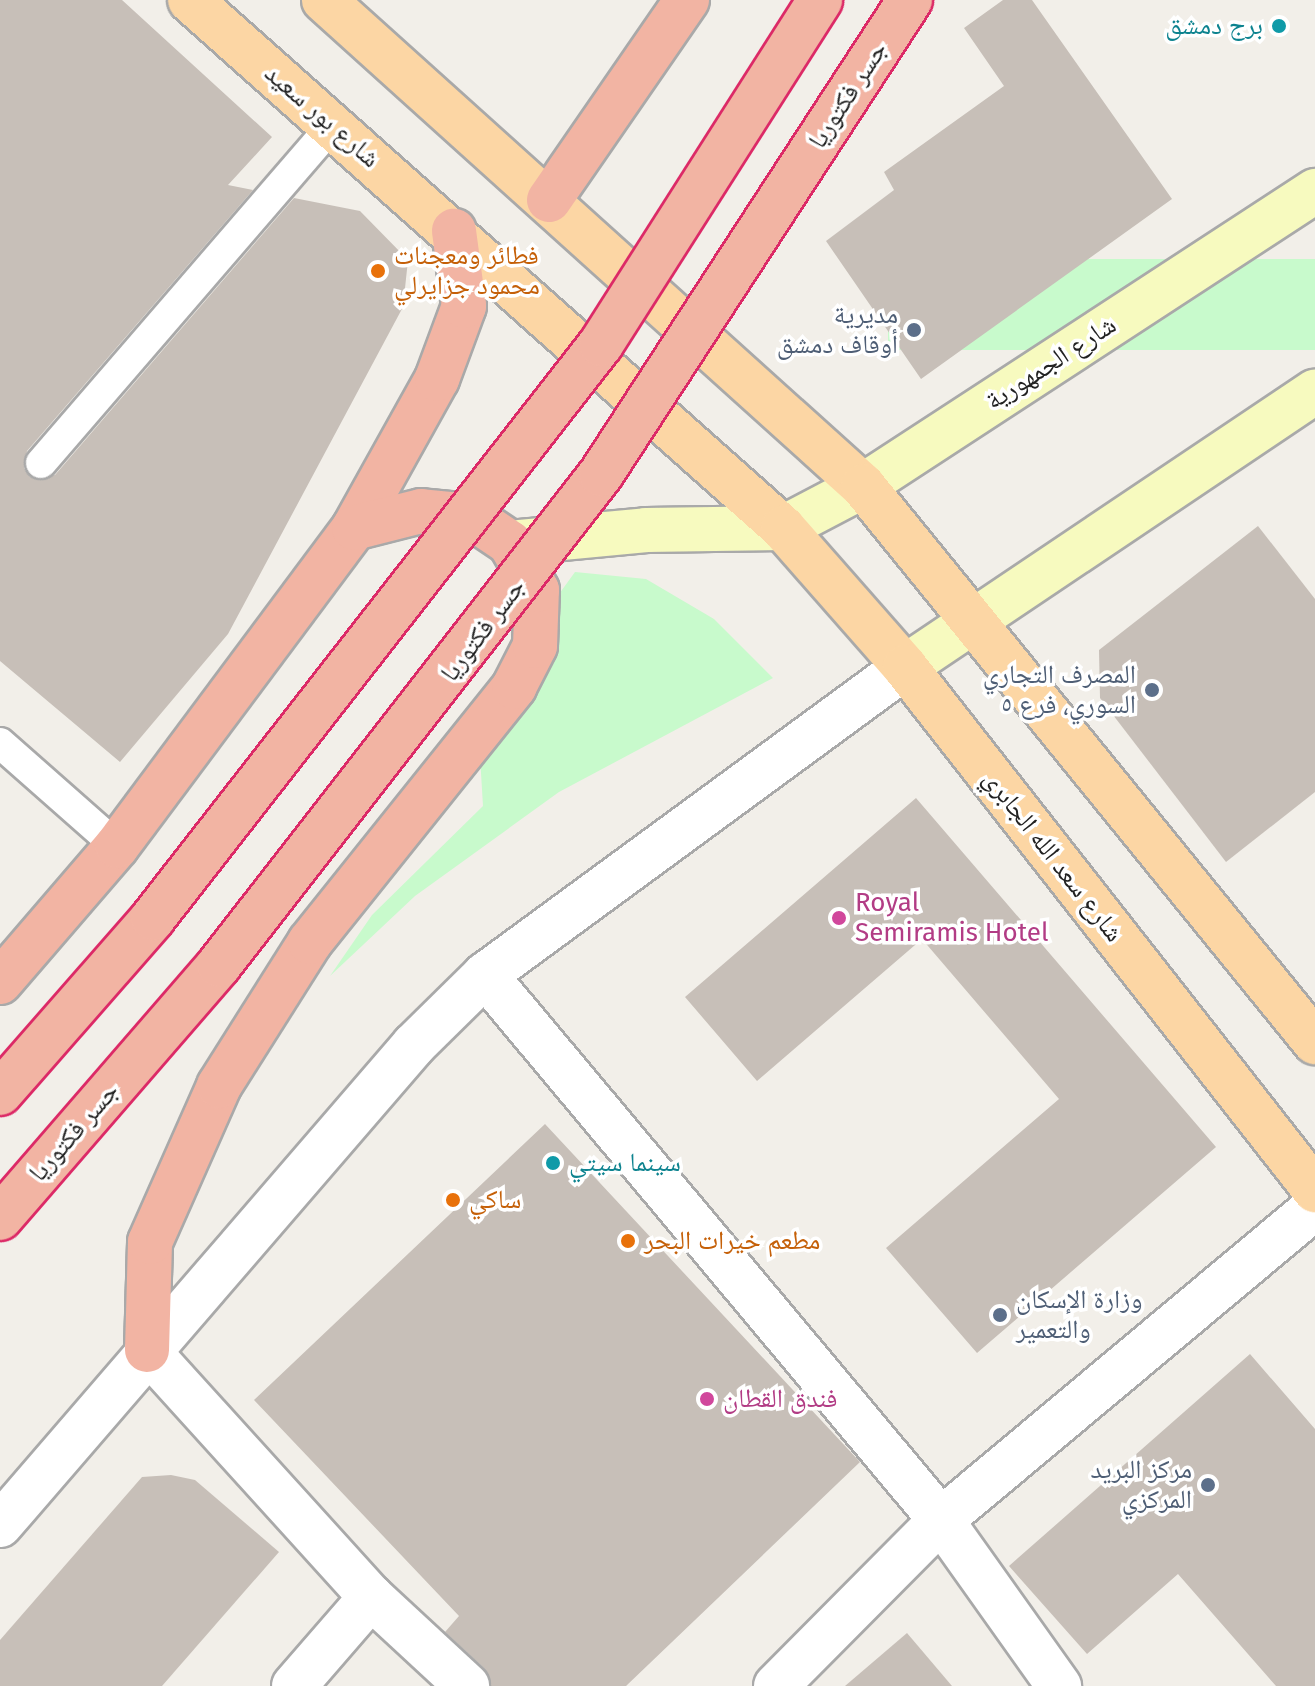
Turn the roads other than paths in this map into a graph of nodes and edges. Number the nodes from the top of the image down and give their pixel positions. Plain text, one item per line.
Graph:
1 (190, 0) edge
2 (324, 0) edge
3 (687, 0) edge
4 (820, 0) edge
5 (910, 0) edge
6 (333, 125) junction
7 (1315, 191) edge
8 (549, 200) junction
9 (454, 231) junction
10 (1315, 392) edge
11 (41, 463) dead end
12 (863, 486) junction
13 (354, 528) junction
14 (783, 528) junction
15 (510, 543) junction
16 (974, 622) junction
17 (905, 667) junction
18 (0, 743) edge
19 (117, 846) junction
20 (485, 975) junction
21 (0, 982) edge
22 (1315, 1042) edge
23 (0, 1093) edge
24 (1315, 1190) edge
25 (1315, 1207) edge
26 (0, 1218) edge
27 (147, 1350) junction
28 (941, 1520) junction
29 (0, 1525) edge
30 (371, 1597) junction
31 (294, 1686) edge
32 (467, 1686) edge
33 (776, 1686) edge
34 (1059, 1686) edge

1 - 6 main road, شارع بور سعيد
2 - 8 main road
3 - 8 highway
4 - 23 highway, bridge
5 - 26 highway, جسر فكتوريا, bridge
6 - 9 main road, شارع بور سعيد
6 - 11 lane
7 - 12 main road, شارع الجمهورية
8 - 12 main road
9 - 13 highway
9 - 14 main road, شارع بور سعيد
10 - 16 main road
12 - 14 main road, شارع الجمهورية
12 - 16 main road
13 - 15 highway
13 - 19 highway
14 - 15 main road
14 - 17 main road, شارع سعد الله الجابري
15 - 27 highway
16 - 17 main road
16 - 22 main road
17 - 20 street
17 - 24 main road, شارع سعد الله الجابري
18 - 19 lane
19 - 21 highway
20 - 27 street
20 - 28 street
25 - 28 street
27 - 29 street
27 - 30 street
28 - 33 street
28 - 34 street
30 - 31 street
30 - 32 street

